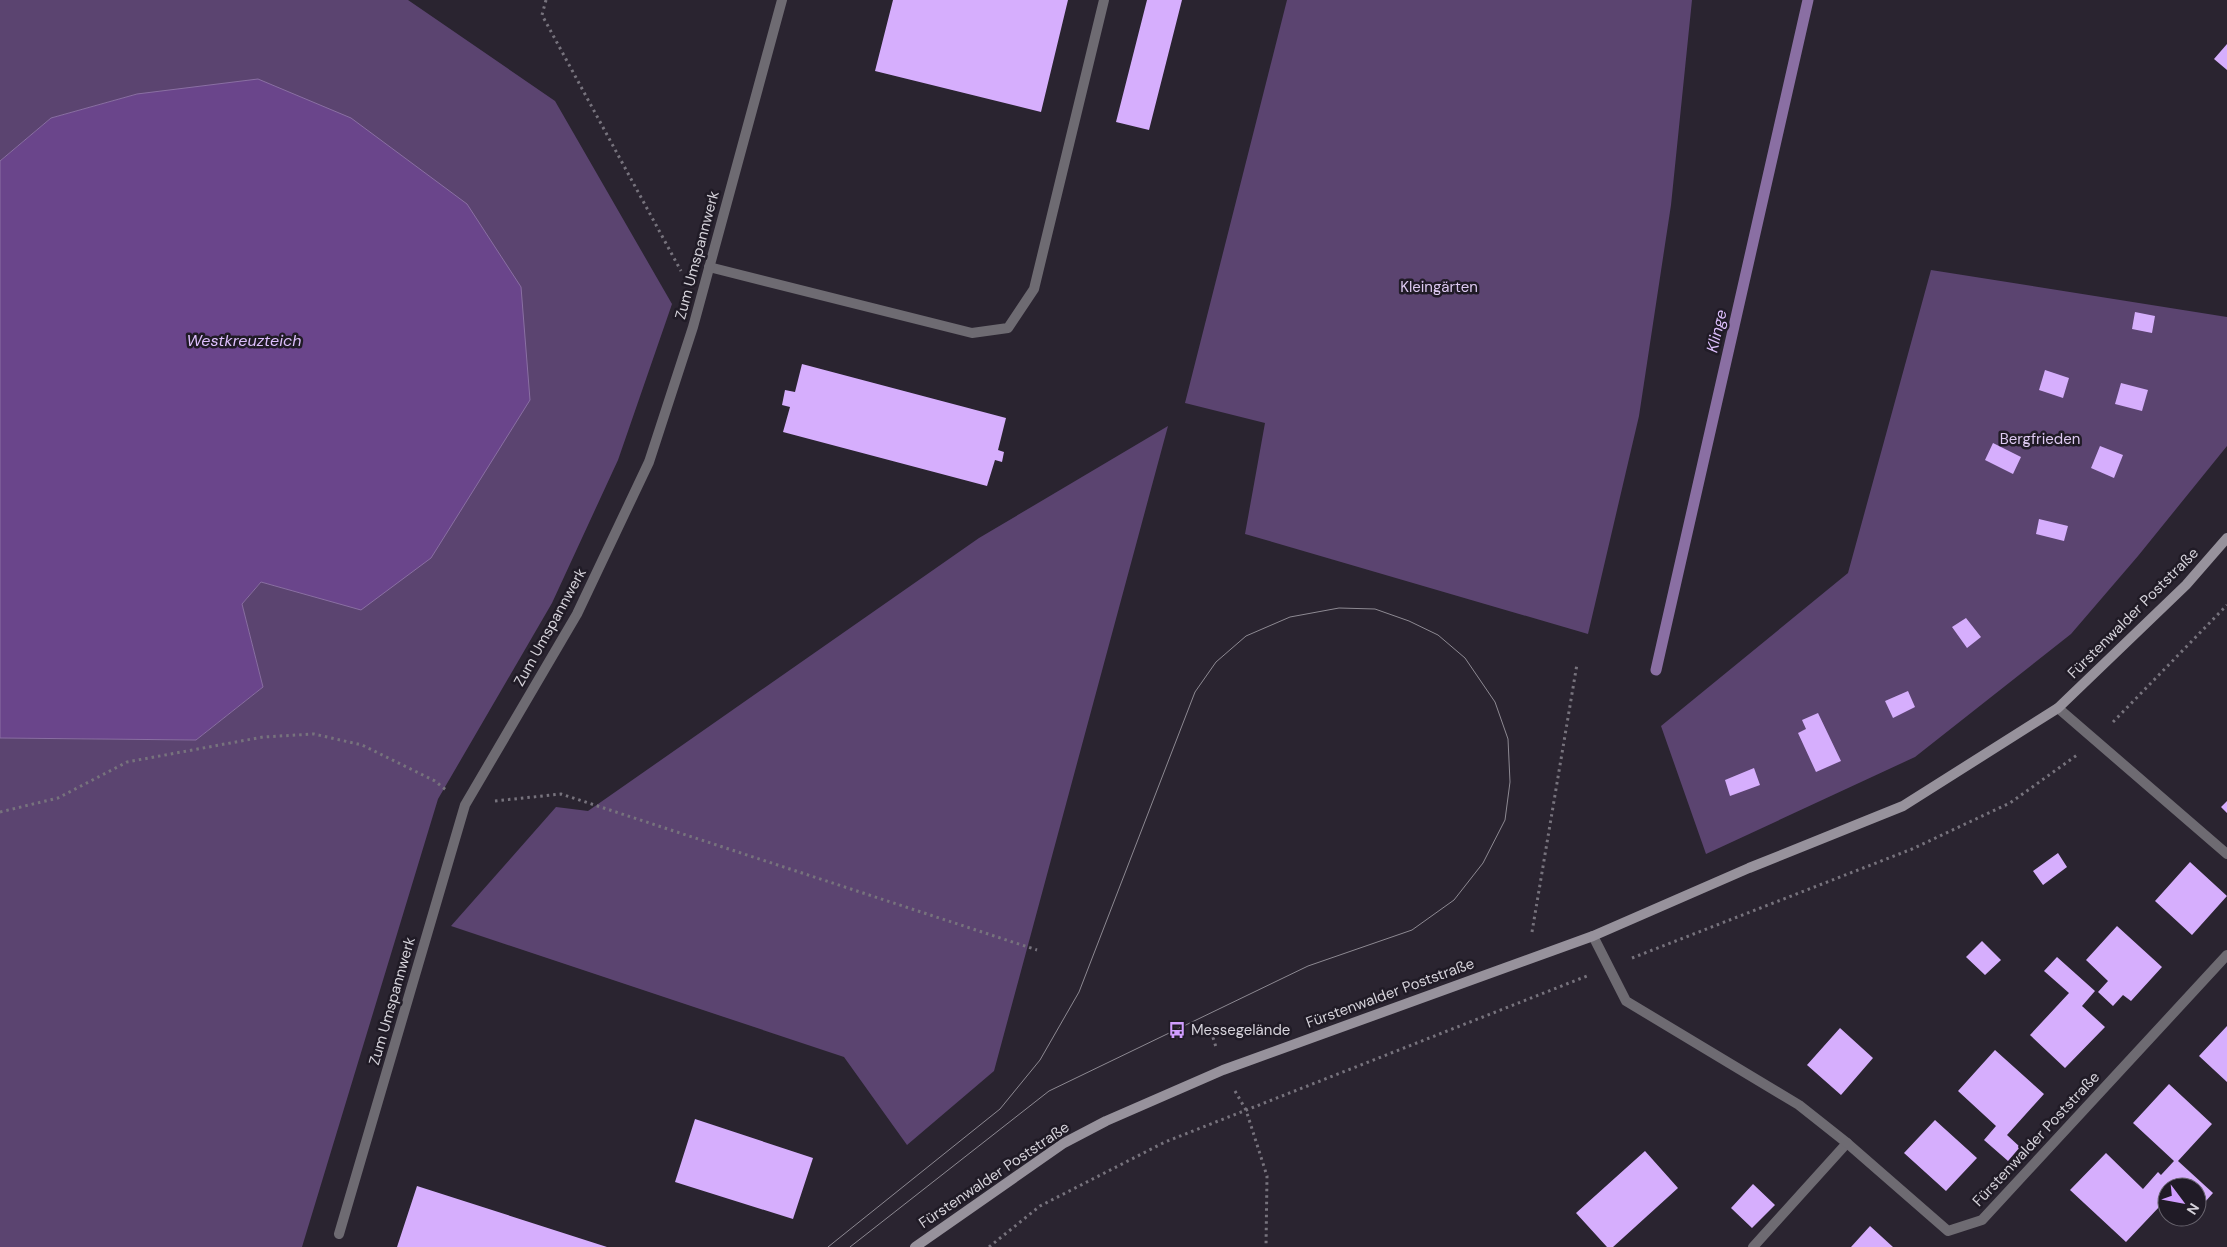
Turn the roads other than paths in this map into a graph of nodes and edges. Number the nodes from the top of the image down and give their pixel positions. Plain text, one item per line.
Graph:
1 (782, 0) edge
2 (1104, 0) edge
3 (709, 267) junction
4 (2227, 538) edge
5 (2058, 708) junction
6 (2227, 854) edge
7 (1594, 936) junction
8 (2227, 955) edge
9 (1847, 1143) junction
10 (339, 1234) dead end
11 (915, 1247) edge
12 (1753, 1247) edge

1 - 3 street, Zum Umspannwerk
2 - 3 street
3 - 10 street, Zum Umspannwerk
4 - 5 street, Fürstenwalder Poststraße
5 - 6 street
5 - 7 street, Fürstenwalder Poststraße
7 - 9 street, Fürstenwalder Poststraße
7 - 11 street, Fürstenwalder Poststraße
8 - 9 street, Fürstenwalder Poststraße
9 - 12 street

